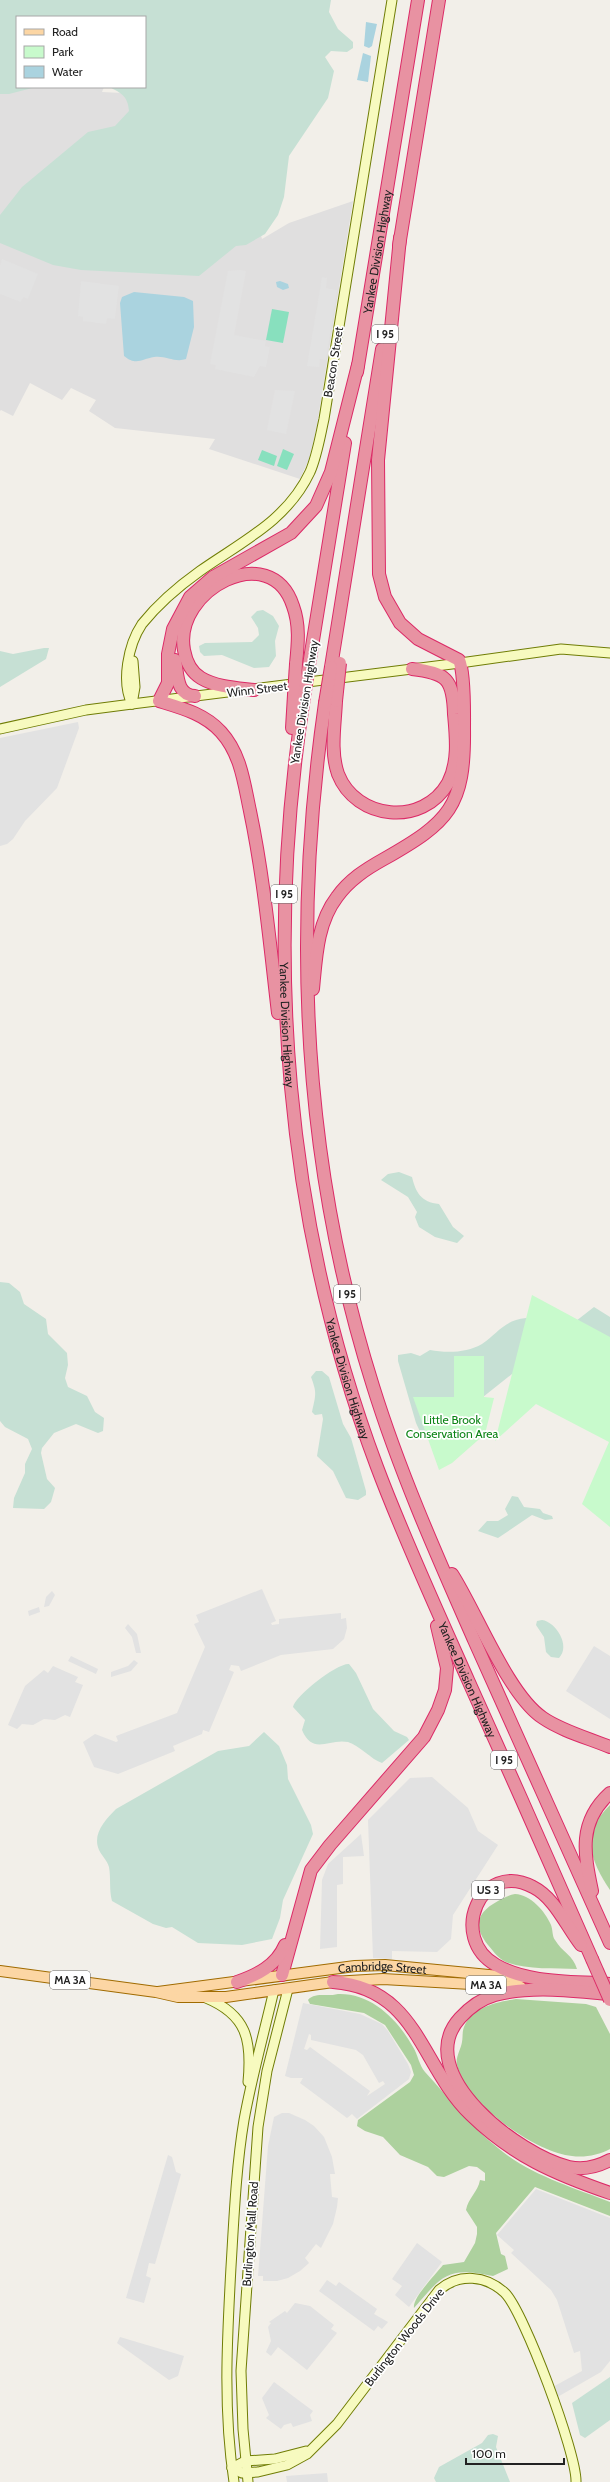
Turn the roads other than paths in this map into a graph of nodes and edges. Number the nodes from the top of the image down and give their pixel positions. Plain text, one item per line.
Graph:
1 (392, 0) edge
2 (418, 0) edge
3 (439, 0) edge
4 (400, 238) junction
5 (358, 365) junction
6 (173, 629) junction
7 (610, 653) edge
8 (460, 663) junction
9 (412, 669) junction
10 (254, 690) junction
11 (195, 696) junction
12 (299, 696) junction
13 (160, 701) junction
14 (331, 702) junction
15 (132, 704) junction
16 (0, 729) edge
17 (308, 1034) junction
18 (291, 1091) junction
19 (431, 1542) junction
20 (416, 1562) junction
21 (610, 1747) edge
22 (610, 1793) edge
23 (301, 1905) junction
24 (595, 1910) junction
25 (610, 1943) edge
26 (592, 1959) junction
27 (0, 1971) edge
28 (282, 1975) junction
29 (237, 1982) junction
30 (333, 1982) junction
31 (547, 1984) junction
32 (610, 1984) edge
33 (288, 1989) junction
34 (274, 1990) junction
35 (156, 1992) junction
36 (610, 1994) edge
37 (206, 1998) junction
38 (610, 2000) edge
39 (245, 2117) junction
40 (610, 2160) edge
41 (610, 2193) edge
42 (313, 2448) junction
43 (245, 2461) junction
44 (232, 2468) junction
45 (248, 2478) edge
46 (234, 2482) edge
47 (576, 2482) edge

1 - 15 main road, Beacon Street
2 - 5 highway, Yankee Division Highway / I 95
3 - 4 highway, Yankee Division Highway / I 95
4 - 8 highway
4 - 14 highway, Yankee Division Highway / I 95, bridge
5 - 6 highway
5 - 12 highway, Yankee Division Highway / I 95, bridge
6 - 11 highway
6 - 13 highway
7 - 8 main road, Winn Street
8 - 9 main road, Winn Street
8 - 17 highway
9 - 10 main road, Winn Street
9 - 14 highway
10 - 11 main road, Winn Street
10 - 12 highway, bridge
11 - 13 main road, Winn Street
12 - 18 highway, Yankee Division Highway / I 95
13 - 15 main road, Winn Street
13 - 18 highway
14 - 17 highway, Yankee Division Highway / I 95
15 - 16 main road, Winn Street
17 - 19 highway, Yankee Division Highway / I 95
18 - 20 highway, Yankee Division Highway / I 95
19 - 21 highway
19 - 24 highway, Yankee Division Highway / I 95
20 - 23 highway
20 - 26 highway, Yankee Division Highway / I 95
22 - 24 highway
23 - 28 highway
23 - 29 highway
24 - 25 highway, Yankee Division Highway / I 95
26 - 31 highway, US 3
26 - 38 highway, Yankee Division Highway / I 95, bridge
27 - 35 main road, Cambridge Street / MA 3A
28 - 29 main road, Cambridge Street / MA 3A
28 - 31 main road, Cambridge Street / MA 3A
28 - 33 main road
28 - 34 main road
29 - 35 main road, Cambridge Street / MA 3A
30 - 31 main road, Cambridge Street / MA 3A
30 - 33 main road, Cambridge Street / MA 3A
30 - 41 highway
31 - 32 highway, Cambridge Street / US 3
31 - 36 highway, Cambridge Street / MA 3A
31 - 40 highway
33 - 34 main road, Cambridge Street / MA 3A
33 - 43 main road, Burlington Mall Road
34 - 37 main road, Cambridge Street / MA 3A
34 - 39 main road, Burlington Mall Road
35 - 37 main road, Cambridge Street / MA 3A
37 - 39 main road, Burlington Mall Road
39 - 44 main road, Burlington Mall Road
42 - 43 main road, Burlington Woods Drive
42 - 45 main road, Burlington Woods Drive
42 - 47 main road, Burlington Woods Drive
43 - 44 main road, Burlington Woods Drive
43 - 45 main road, Burlington Mall Road
44 - 45 main road
44 - 46 main road, Burlington Mall Road

